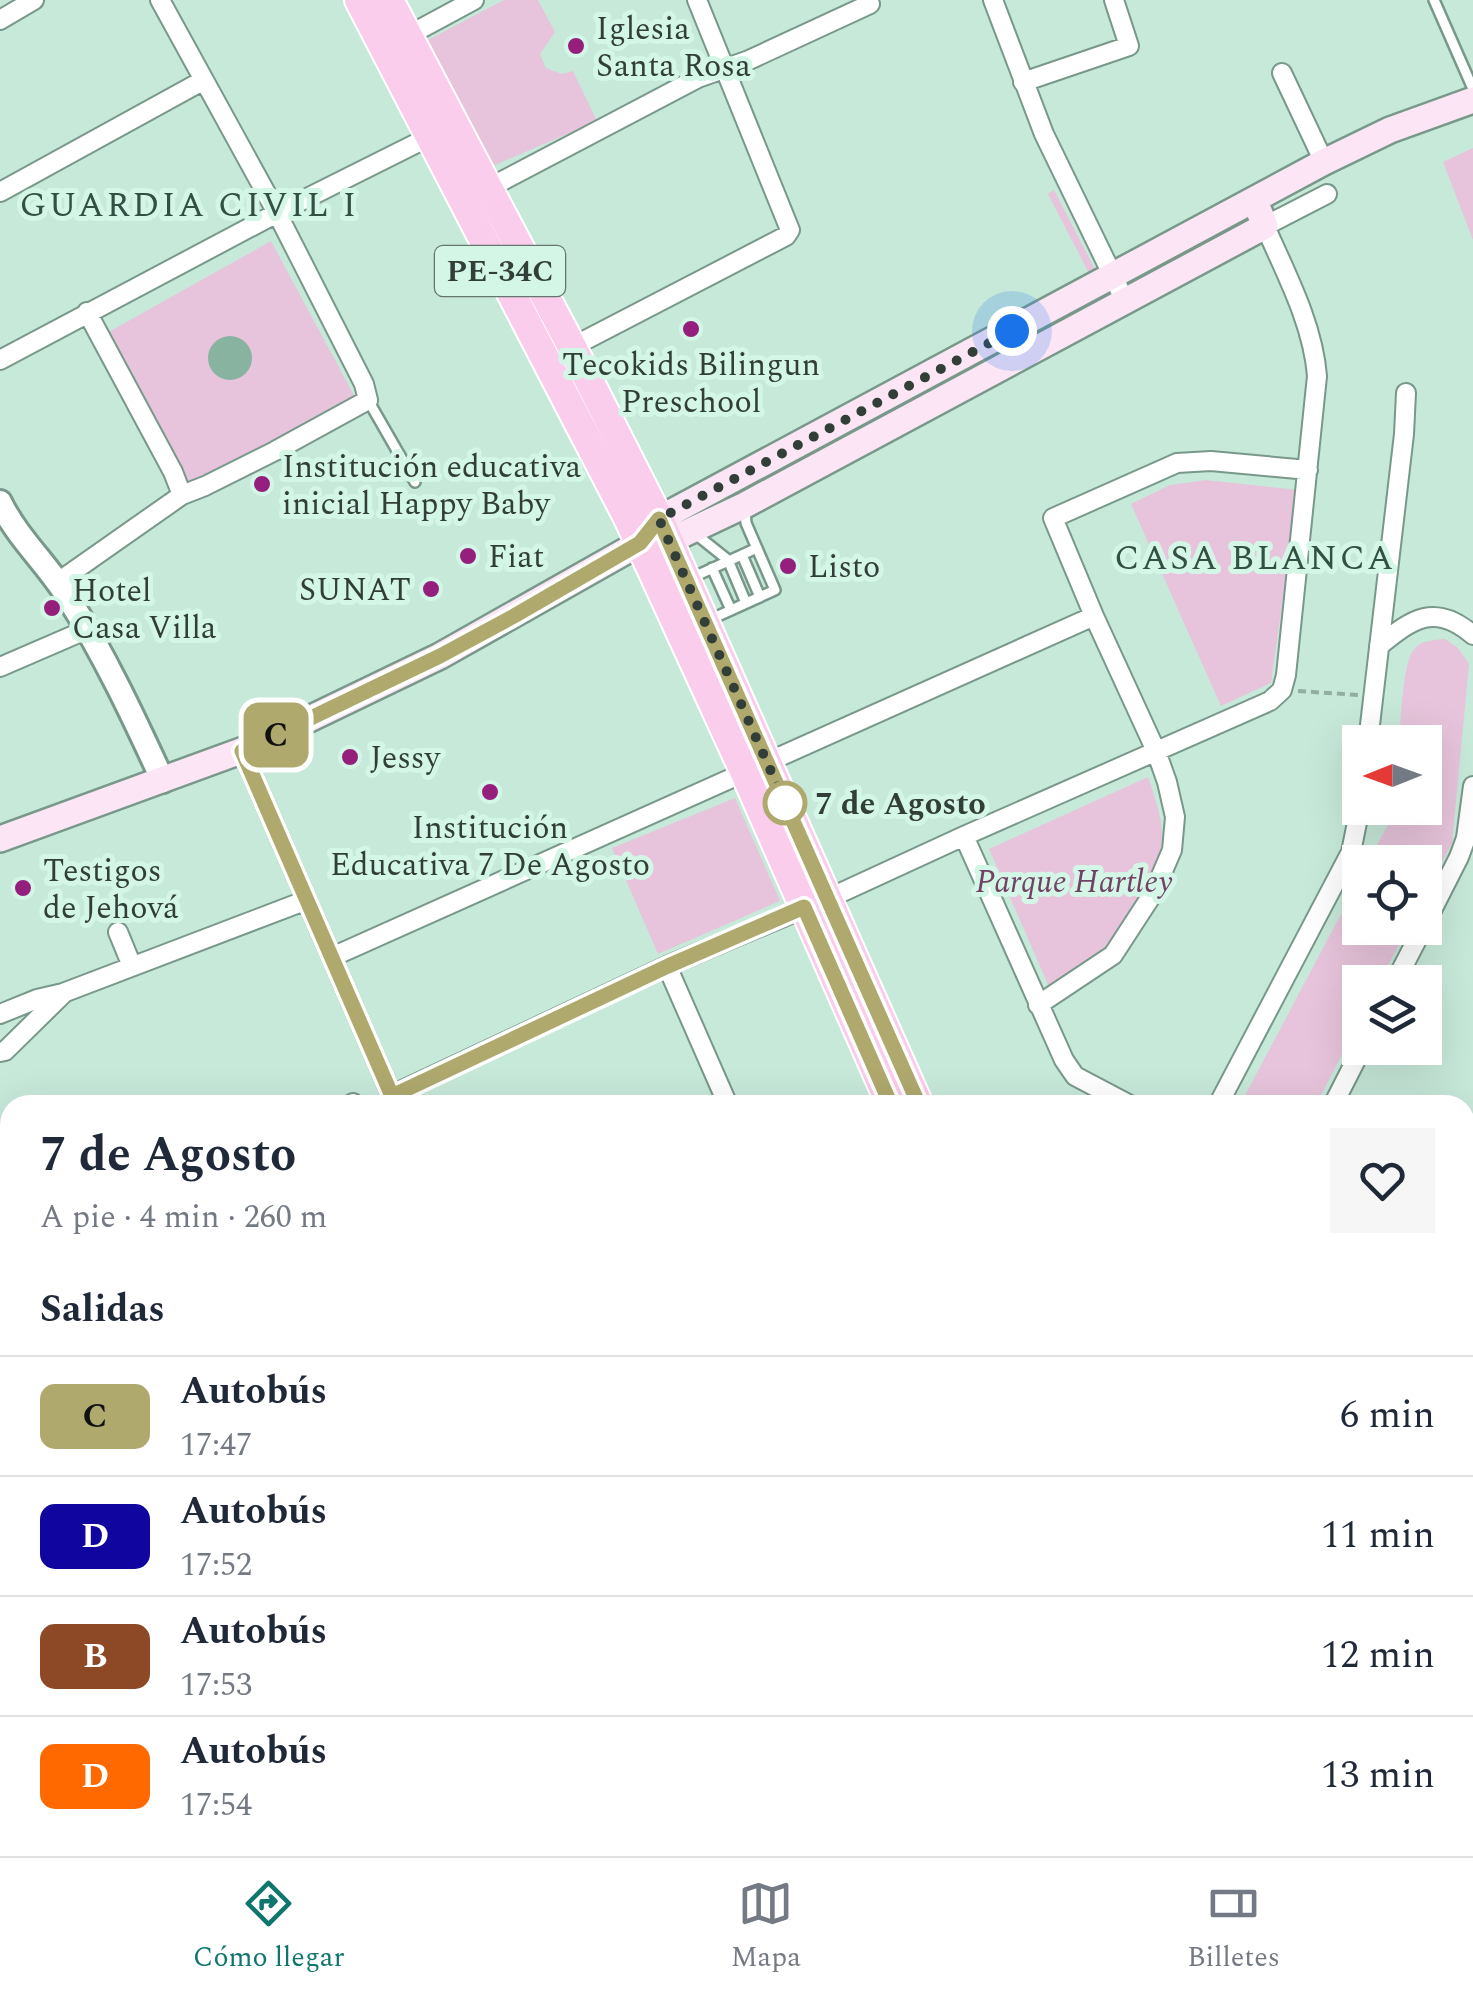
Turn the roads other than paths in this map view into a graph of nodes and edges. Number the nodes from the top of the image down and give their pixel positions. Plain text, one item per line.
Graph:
1 (34, 0) edge
2 (160, 0) edge
3 (359, 0) edge
4 (389, 0) edge
5 (474, 0) edge
6 (698, 0) edge
7 (993, 0) edge
8 (1114, 0) edge
9 (1434, 0) edge
10 (869, 2) edge
11 (0, 20) edge
12 (396, 42) junction
13 (726, 69) junction
14 (1282, 74) dead end
15 (204, 80) junction
16 (1023, 82) junction
17 (1473, 89) edge
18 (1473, 100) edge
19 (431, 136) junction
20 (1324, 162) junction
21 (0, 192) edge
22 (1327, 194) dead end
23 (476, 195) junction
24 (1255, 201) junction
25 (277, 213) junction
26 (1265, 226) junction
27 (1113, 277) junction
28 (1125, 301) junction
29 (87, 312) junction
30 (572, 348) junction
31 (545, 358) junction
32 (0, 360) edge
33 (1406, 393) dead end
34 (368, 400) junction
35 (1308, 470) junction
36 (415, 482) dead end
37 (182, 495) junction
38 (0, 502) edge
39 (745, 505) junction
40 (665, 533) junction
41 (757, 548) junction
42 (742, 554) junction
43 (728, 560) junction
44 (712, 568) junction
45 (686, 580) junction
46 (58, 582) junction
47 (760, 597) junction
48 (746, 603) junction
49 (718, 616) junction
50 (1094, 616) junction
51 (88, 629) junction
52 (1473, 636) edge
53 (1379, 646) junction
54 (0, 666) edge
55 (1370, 725) edge
56 (242, 751) junction
57 (1156, 751) junction
58 (755, 766) junction
59 (162, 781) junction
60 (1473, 786) edge
61 (1471, 824) edge
62 (1357, 825) edge
63 (964, 836) junction
64 (0, 839) edge
65 (1442, 891) edge
66 (307, 900) junction
67 (816, 903) junction
68 (118, 932) dead end
69 (332, 956) junction
70 (132, 966) junction
71 (668, 966) junction
72 (63, 994) junction
73 (1038, 1005) junction
74 (0, 1014) edge
75 (0, 1052) edge
76 (1353, 1065) edge
77 (392, 1095) edge
78 (404, 1095) edge
79 (724, 1095) edge
80 (887, 1095) edge
81 (914, 1095) edge
82 (1111, 1095) edge
83 (1223, 1095) edge
84 (1338, 1095) edge

1 - 11 street
2 - 15 street
3 - 12 main road, PE-34C
4 - 12 main road, PE-34C
5 - 12 street
6 - 13 street
7 - 16 street
8 - 16 street
9 - 17 lane
10 - 13 street
12 - 19 main road, PE-34C
12 - 23 main road, PE-34C
13 - 23 street
13 - 30 street
14 - 20 street
15 - 21 street
15 - 25 street
16 - 27 street
18 - 20 main road
19 - 23 main road, PE-34C
19 - 25 street
20 - 24 main road
22 - 26 street
23 - 30 main road, PE-34C
23 - 31 main road, PE-34C
24 - 26 main road
24 - 27 main road
25 - 29 street
25 - 34 street
26 - 28 main road
26 - 35 street
27 - 28 street
27 - 40 main road
28 - 39 main road
29 - 32 street
29 - 37 street
30 - 31 street
30 - 40 main road, PE-34C
31 - 40 main road, PE-34C
33 - 53 street
34 - 36 lane
34 - 37 street
35 - 50 street
35 - 57 street
37 - 46 street
38 - 46 street
39 - 40 main road
39 - 41 lane
40 - 43 lane
40 - 45 main road, PE-34C
40 - 56 main road
40 - 58 main road, PE-34C
41 - 42 lane
41 - 47 lane
42 - 43 lane
42 - 47 lane
43 - 44 lane
43 - 48 lane
44 - 45 lane
44 - 49 lane
45 - 49 main road, PE-34C
46 - 51 street
47 - 48 lane
48 - 49 lane
49 - 58 main road, PE-34C
50 - 57 street
50 - 58 street
51 - 54 street
51 - 59 street
52 - 53 street
53 - 55 street
56 - 59 main road
56 - 66 street
57 - 63 street
57 - 73 street
58 - 67 main road, PE-34C
58 - 69 street
59 - 64 main road
60 - 61 street
61 - 65 street
62 - 83 street
63 - 67 street
63 - 73 street
66 - 69 street
66 - 70 street
67 - 71 street
67 - 80 main road, PE-34C
67 - 81 main road, PE-34C
68 - 70 street
69 - 77 street
70 - 72 street
71 - 78 street
71 - 79 street
72 - 74 street
72 - 75 street
73 - 82 street
76 - 84 street

